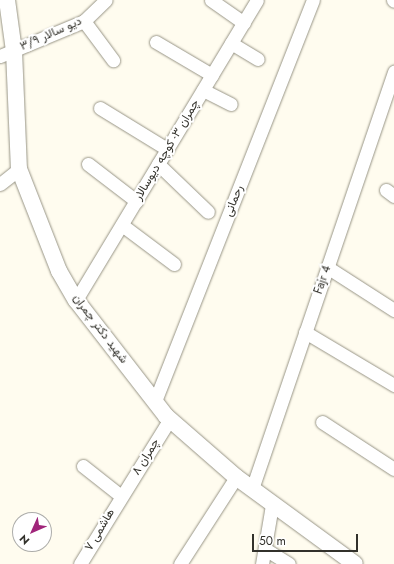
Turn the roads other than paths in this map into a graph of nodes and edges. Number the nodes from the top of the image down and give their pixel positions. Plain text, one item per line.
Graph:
1 (7, 0) edge
2 (106, 0) edge
3 (211, 0) edge
4 (257, 0) edge
5 (313, 0) edge
6 (84, 21) junction
7 (244, 23) junction
8 (156, 42) dead end
9 (231, 43) junction
10 (7, 53) edge
11 (258, 59) dead end
12 (113, 60) dead end
13 (394, 73) edge
14 (212, 75) junction
15 (203, 90) junction
16 (231, 104) dead end
17 (100, 108) dead end
18 (167, 149) junction
19 (88, 164) dead end
20 (158, 164) junction
21 (19, 169) junction
22 (0, 184) edge
23 (136, 201) junction
24 (208, 212) dead end
25 (122, 225) junction
26 (174, 264) dead end
27 (327, 267) junction
28 (76, 300) junction
29 (394, 310) edge
30 (305, 332) junction
31 (394, 385) edge
32 (155, 401) junction
33 (170, 419) junction
34 (322, 422) dead end
35 (83, 466) dead end
36 (394, 469) edge
37 (236, 477) junction
38 (252, 489) junction
39 (121, 496) junction
40 (272, 505) junction
41 (265, 549) junction
42 (80, 564) edge
43 (180, 564) edge
44 (262, 564) edge
45 (289, 564) edge
46 (355, 564) edge

1 - 10 street, شهید دکتر چمران
2 - 6 street, دیو سالار ۳/۹
3 - 7 street
4 - 7 street, چمران ۳- كوچه ديوسالار
5 - 32 street, رحمانی
6 - 10 street, دیو سالار ۳/۹
6 - 12 street
7 - 9 street, چمران ۳- كوچه ديوسالار
8 - 14 street
9 - 11 street
9 - 14 street, چمران ۳- كوچه ديوسالار
10 - 21 street, شهید دکتر چمران
13 - 27 street, Fajr 4
14 - 15 street, چمران ۳- كوچه ديوسالار
15 - 16 street
15 - 18 street, چمران ۳- كوچه ديوسالار
17 - 18 street
18 - 20 street, چمران ۳- كوچه ديوسالار
19 - 23 street
20 - 23 street, چمران ۳- كوچه ديوسالار
20 - 24 street
21 - 22 street
21 - 28 street, شهید دکتر چمران
23 - 25 street, چمران ۳- كوچه ديوسالار
25 - 26 street
25 - 28 street, چمران ۳- كوچه ديوسالار
27 - 29 street
27 - 30 street, Fajr 4
28 - 32 street, شهید دکتر چمران
30 - 31 street
30 - 38 street, Fajr 4
32 - 33 street, شهید دکتر چمران
33 - 37 street, شهید دکتر چمران
33 - 39 street, چمران ۸
34 - 36 street
35 - 39 street
37 - 38 street, شهید دکتر چمران
37 - 43 street
38 - 40 street, شهید دکتر چمران
39 - 42 street, هاشمی ۷
40 - 41 street
40 - 46 street, شهید دکتر چمران
41 - 44 street
41 - 45 street

